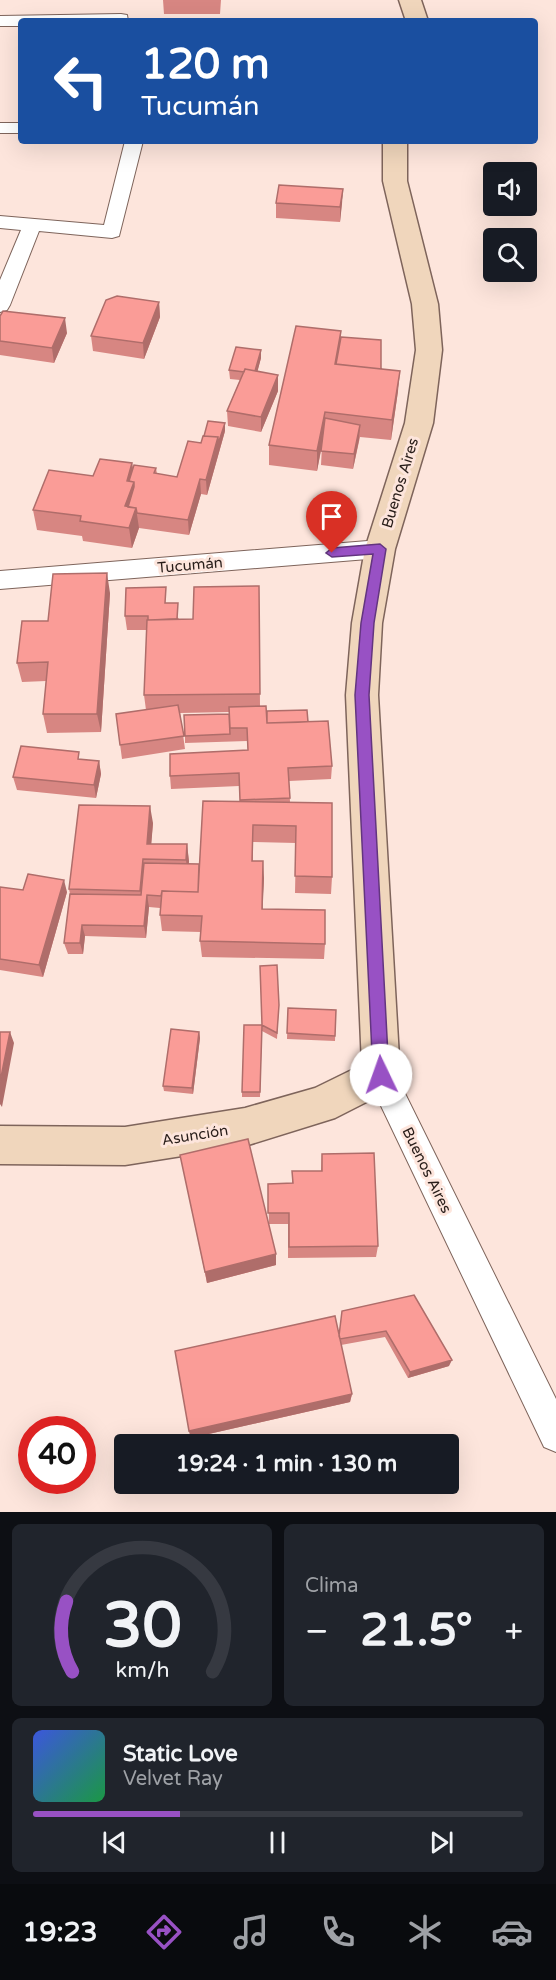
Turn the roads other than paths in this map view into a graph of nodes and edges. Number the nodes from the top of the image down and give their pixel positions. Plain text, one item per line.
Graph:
1 (410, 0) edge
2 (416, 18) edge
3 (0, 21) edge
4 (18, 21) edge
5 (0, 128) edge
6 (18, 128) edge
7 (133, 144) edge
8 (395, 144) edge
9 (0, 222) edge
10 (32, 225) junction
11 (0, 305) edge
12 (380, 549) junction
13 (0, 580) edge
14 (381, 1075) junction
15 (0, 1145) edge
16 (556, 1435) edge

1 - 2 street
3 - 4 street
5 - 6 street
7 - 10 street
8 - 12 street, Buenos Aires
9 - 10 street
10 - 11 street
12 - 13 street, Tucumán
12 - 14 street, Buenos Aires
14 - 15 street, Asunción
14 - 16 street, Buenos Aires

